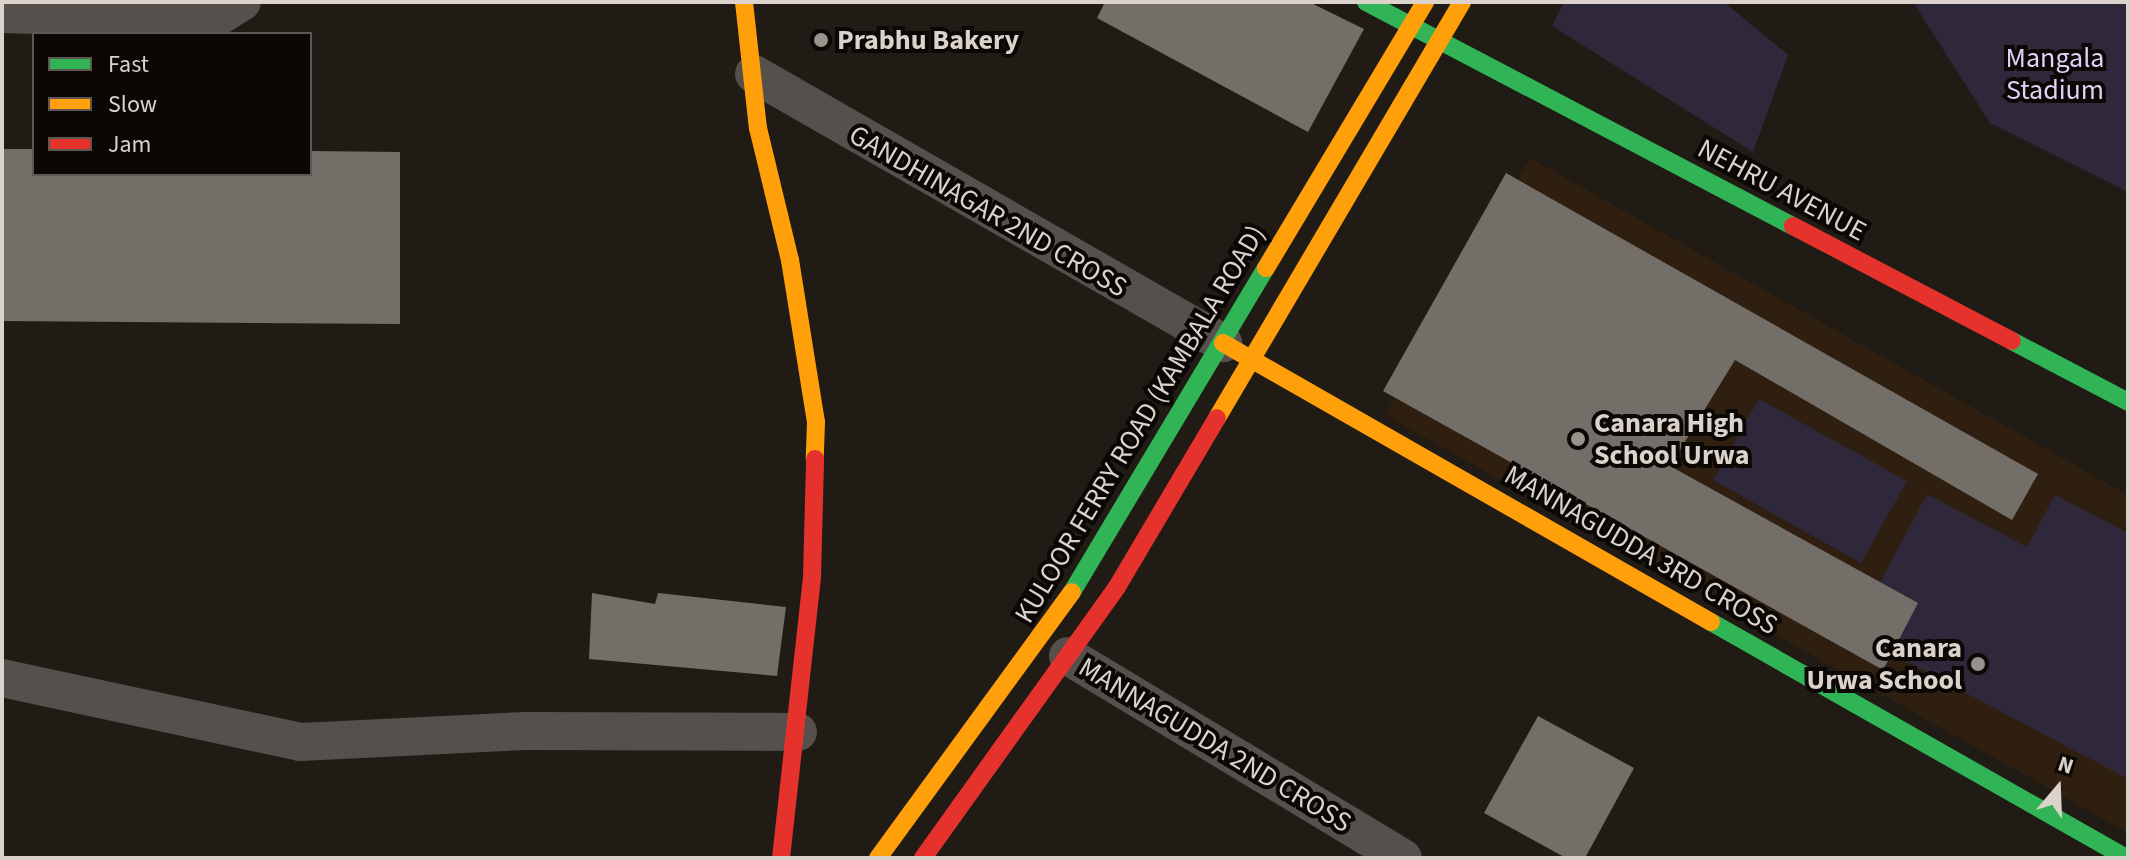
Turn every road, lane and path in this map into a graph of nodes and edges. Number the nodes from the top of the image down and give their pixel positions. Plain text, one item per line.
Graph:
1 (242, 2) edge
2 (744, 2) edge
3 (1366, 2) edge
4 (1425, 2) edge
5 (1462, 2) edge
6 (2, 14) edge
7 (1412, 25) junction
8 (1439, 42) junction
9 (754, 74) junction
10 (1239, 352) junction
11 (2128, 402) edge
12 (1068, 656) junction
13 (2, 678) edge
14 (798, 732) junction
15 (781, 858) edge
16 (878, 858) edge
17 (923, 858) edge
18 (1403, 858) edge
19 (2126, 858) edge

1 - 6 street
2 - 9 street
3 - 7 street, NEHRU AVENUE
4 - 7 street, KULOOR FERRY ROAD (KAMBALA ROAD)
5 - 8 street, KULOOR FERRY ROAD (KAMBALA ROAD)
7 - 8 street, NEHRU AVENUE
7 - 10 street, KULOOR FERRY ROAD (KAMBALA ROAD)
8 - 10 street, KULOOR FERRY ROAD (KAMBALA ROAD)
8 - 11 street, NEHRU AVENUE
9 - 10 street, GANDHINAGAR 2ND CROSS
9 - 14 street
10 - 12 street, KULOOR FERRY ROAD (KAMBALA ROAD)
10 - 16 street, KULOOR FERRY ROAD (KAMBALA ROAD)
10 - 19 street, MANNAGUDDA 3RD CROSS
12 - 17 street, KULOOR FERRY ROAD (KAMBALA ROAD)
12 - 18 street, MANNAGUDDA 2ND CROSS
13 - 14 street
14 - 15 street

